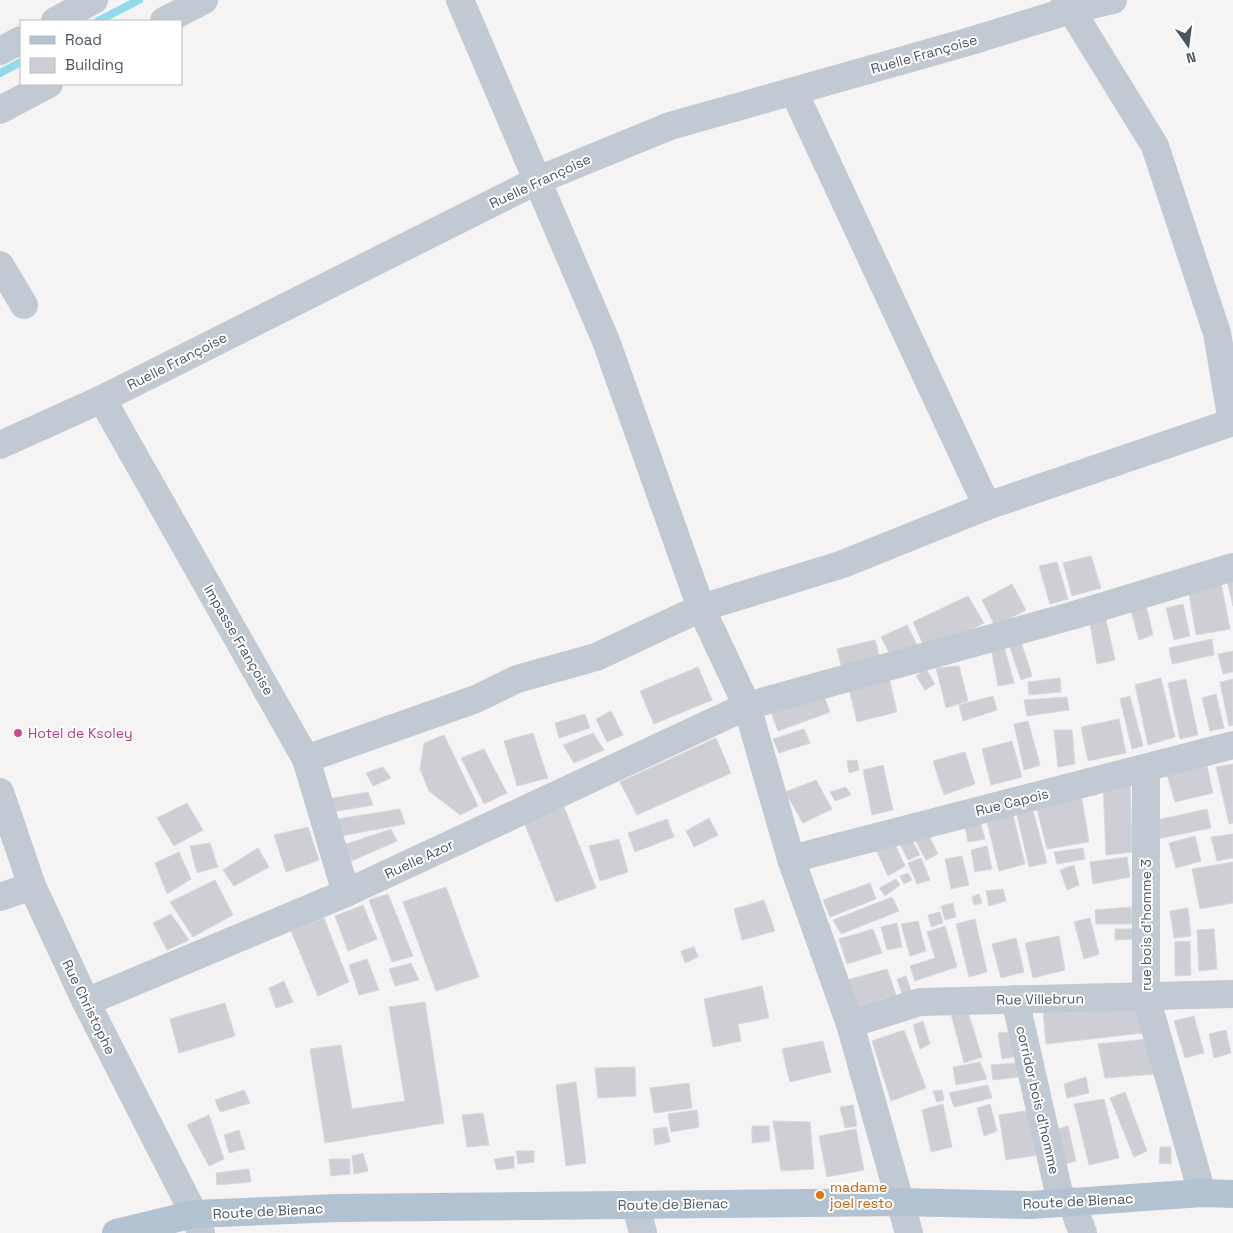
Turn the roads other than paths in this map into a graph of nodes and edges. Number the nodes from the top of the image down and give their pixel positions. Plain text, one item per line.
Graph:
1 (94, 0) edge
2 (204, 0) edge
3 (460, 0) edge
4 (1112, 0) edge
5 (1068, 5) edge
6 (57, 20) edge
7 (166, 20) edge
8 (20, 41) edge
9 (0, 51) edge
10 (47, 85) edge
11 (794, 92) junction
12 (0, 110) edge
13 (538, 180) junction
14 (0, 265) edge
15 (24, 306) dead end
16 (102, 399) junction
17 (1232, 422) edge
18 (0, 445) edge
19 (987, 506) junction
20 (1233, 567) edge
21 (701, 608) junction
22 (747, 706) junction
23 (1233, 745) edge
24 (306, 759) junction
25 (1146, 768) junction
26 (0, 792) edge
27 (791, 859) junction
28 (32, 886) junction
29 (346, 893) junction
30 (0, 897) edge
31 (1233, 994) edge
32 (1146, 997) junction
33 (1015, 999) junction
34 (86, 1002) junction
35 (850, 1024) junction
36 (1202, 1193) junction
37 (1233, 1194) edge
38 (900, 1202) junction
39 (1066, 1202) junction
40 (636, 1204) junction
41 (197, 1224) edge
42 (116, 1233) edge
43 (643, 1233) edge
44 (909, 1233) edge
45 (1083, 1233) edge

1 - 6 street
2 - 7 street
3 - 13 street
4 - 5 street, Ruelle Françoise
5 - 11 street, Ruelle Françoise
5 - 17 street
8 - 9 street
10 - 12 street
11 - 13 street, Ruelle Françoise
11 - 19 street
13 - 16 street, Ruelle Françoise
13 - 21 street
14 - 15 street
16 - 18 street, Ruelle Françoise
16 - 24 street, Impasse Françoise
17 - 19 street
19 - 21 street
20 - 22 street, Ruelle Azor
21 - 22 street
21 - 24 street
22 - 27 street
22 - 29 street, Ruelle Azor
23 - 25 street, Rue Capois
24 - 29 street, Impasse Françoise
25 - 27 street, Rue Capois
25 - 32 street, rue bois d'homme 3
26 - 28 street, Rue Christophe
27 - 35 street
28 - 30 street
28 - 34 street, Rue Christophe
29 - 34 street, Ruelle Azor
31 - 32 street, Rue Villebrun
32 - 33 street, Rue Villebrun
32 - 36 street, rue bois d'homme 3
33 - 35 street, Rue Villebrun
33 - 39 street, corridor bois d'homme
34 - 41 street, Rue Christophe
35 - 38 street
36 - 37 main road, Route de Bienac
36 - 39 main road, Route de Bienac
38 - 39 main road, Route de Bienac
38 - 40 main road, Route de Bienac
38 - 44 street
39 - 45 street, corridor bois d'homme
40 - 41 main road, Route de Bienac
40 - 43 street
41 - 42 main road, Route de Bienac

